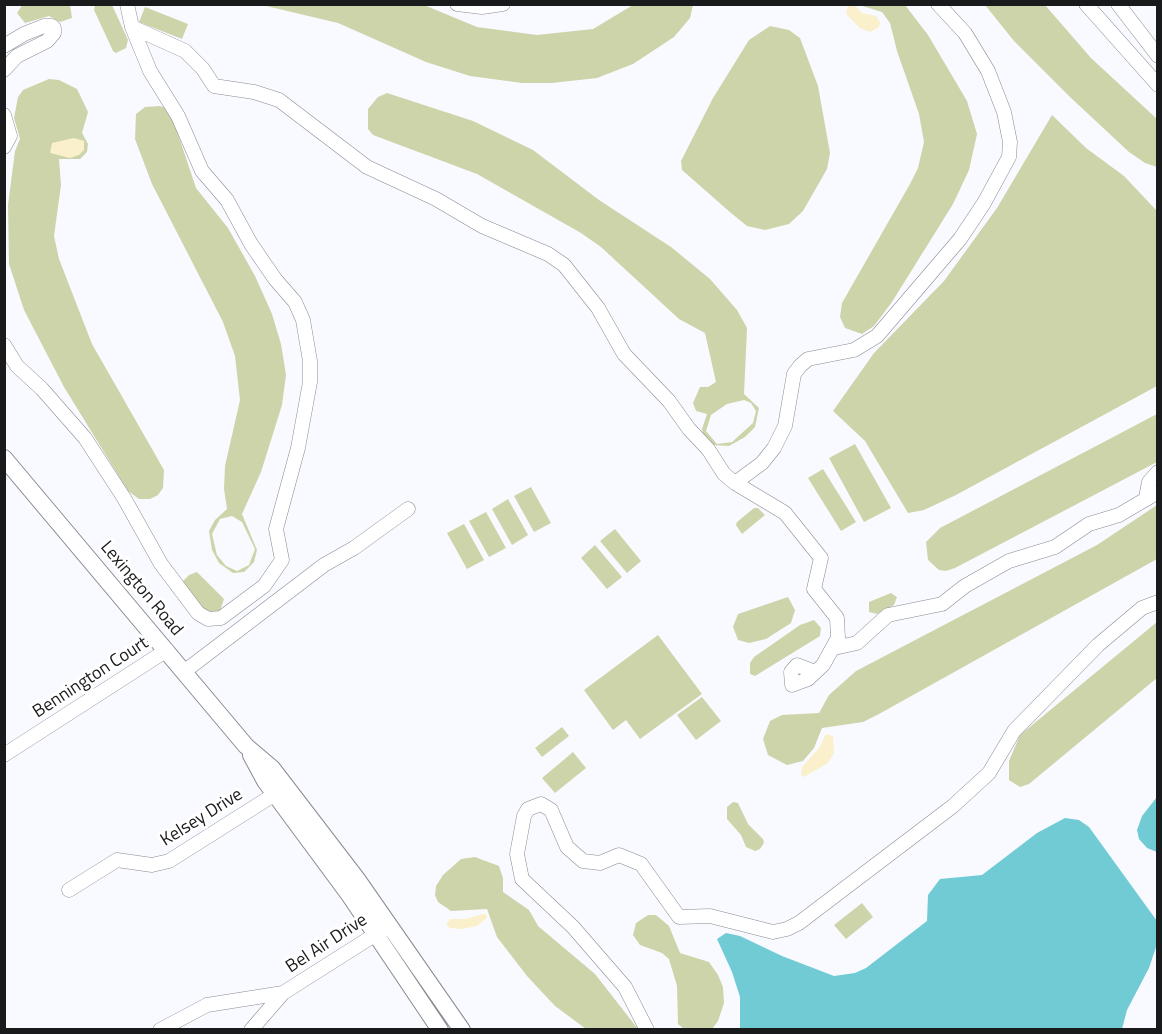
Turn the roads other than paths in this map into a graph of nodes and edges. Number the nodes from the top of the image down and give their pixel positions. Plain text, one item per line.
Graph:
1 (127, 4) edge
2 (457, 4) edge
3 (503, 4) edge
4 (938, 4) edge
5 (1086, 4) edge
6 (1120, 8) edge
7 (1106, 26) junction
8 (132, 27) junction
9 (4, 46) edge
10 (1158, 57) edge
11 (4, 70) edge
12 (1158, 85) edge
13 (4, 115) edge
14 (4, 147) edge
15 (4, 345) edge
16 (4, 458) edge
17 (1158, 472) edge
18 (735, 483) junction
19 (1152, 495) edge
20 (408, 509) dead end
21 (1158, 602) edge
22 (834, 648) junction
23 (167, 650) junction
24 (185, 671) junction
25 (815, 672) dead end
26 (4, 755) edge
27 (281, 790) junction
28 (69, 890) dead end
29 (382, 930) junction
30 (283, 993) junction
31 (160, 1029) edge
32 (251, 1029) edge
33 (441, 1029) edge
34 (462, 1029) edge
35 (647, 1029) edge

1 - 8 street
2 - 3 street
4 - 18 street
5 - 7 street
6 - 7 street
6 - 10 street
7 - 12 street
8 - 15 street
8 - 18 street
9 - 11 street
13 - 14 street
16 - 23 main road, Lexington Road
17 - 19 street
18 - 22 street
19 - 22 street
20 - 24 street
21 - 35 street
22 - 25 street
23 - 24 main road, Lexington Road
23 - 26 street, Bennington Court
24 - 27 main road, Lexington Road
27 - 28 street, Kelsey Drive
27 - 29 main road, Lexington Road
29 - 30 street, Bel Air Drive
29 - 33 main road, Lexington Road
29 - 34 main road, Lexington Road
30 - 31 street, Bel Air Drive
30 - 32 street, Bel Air Drive

